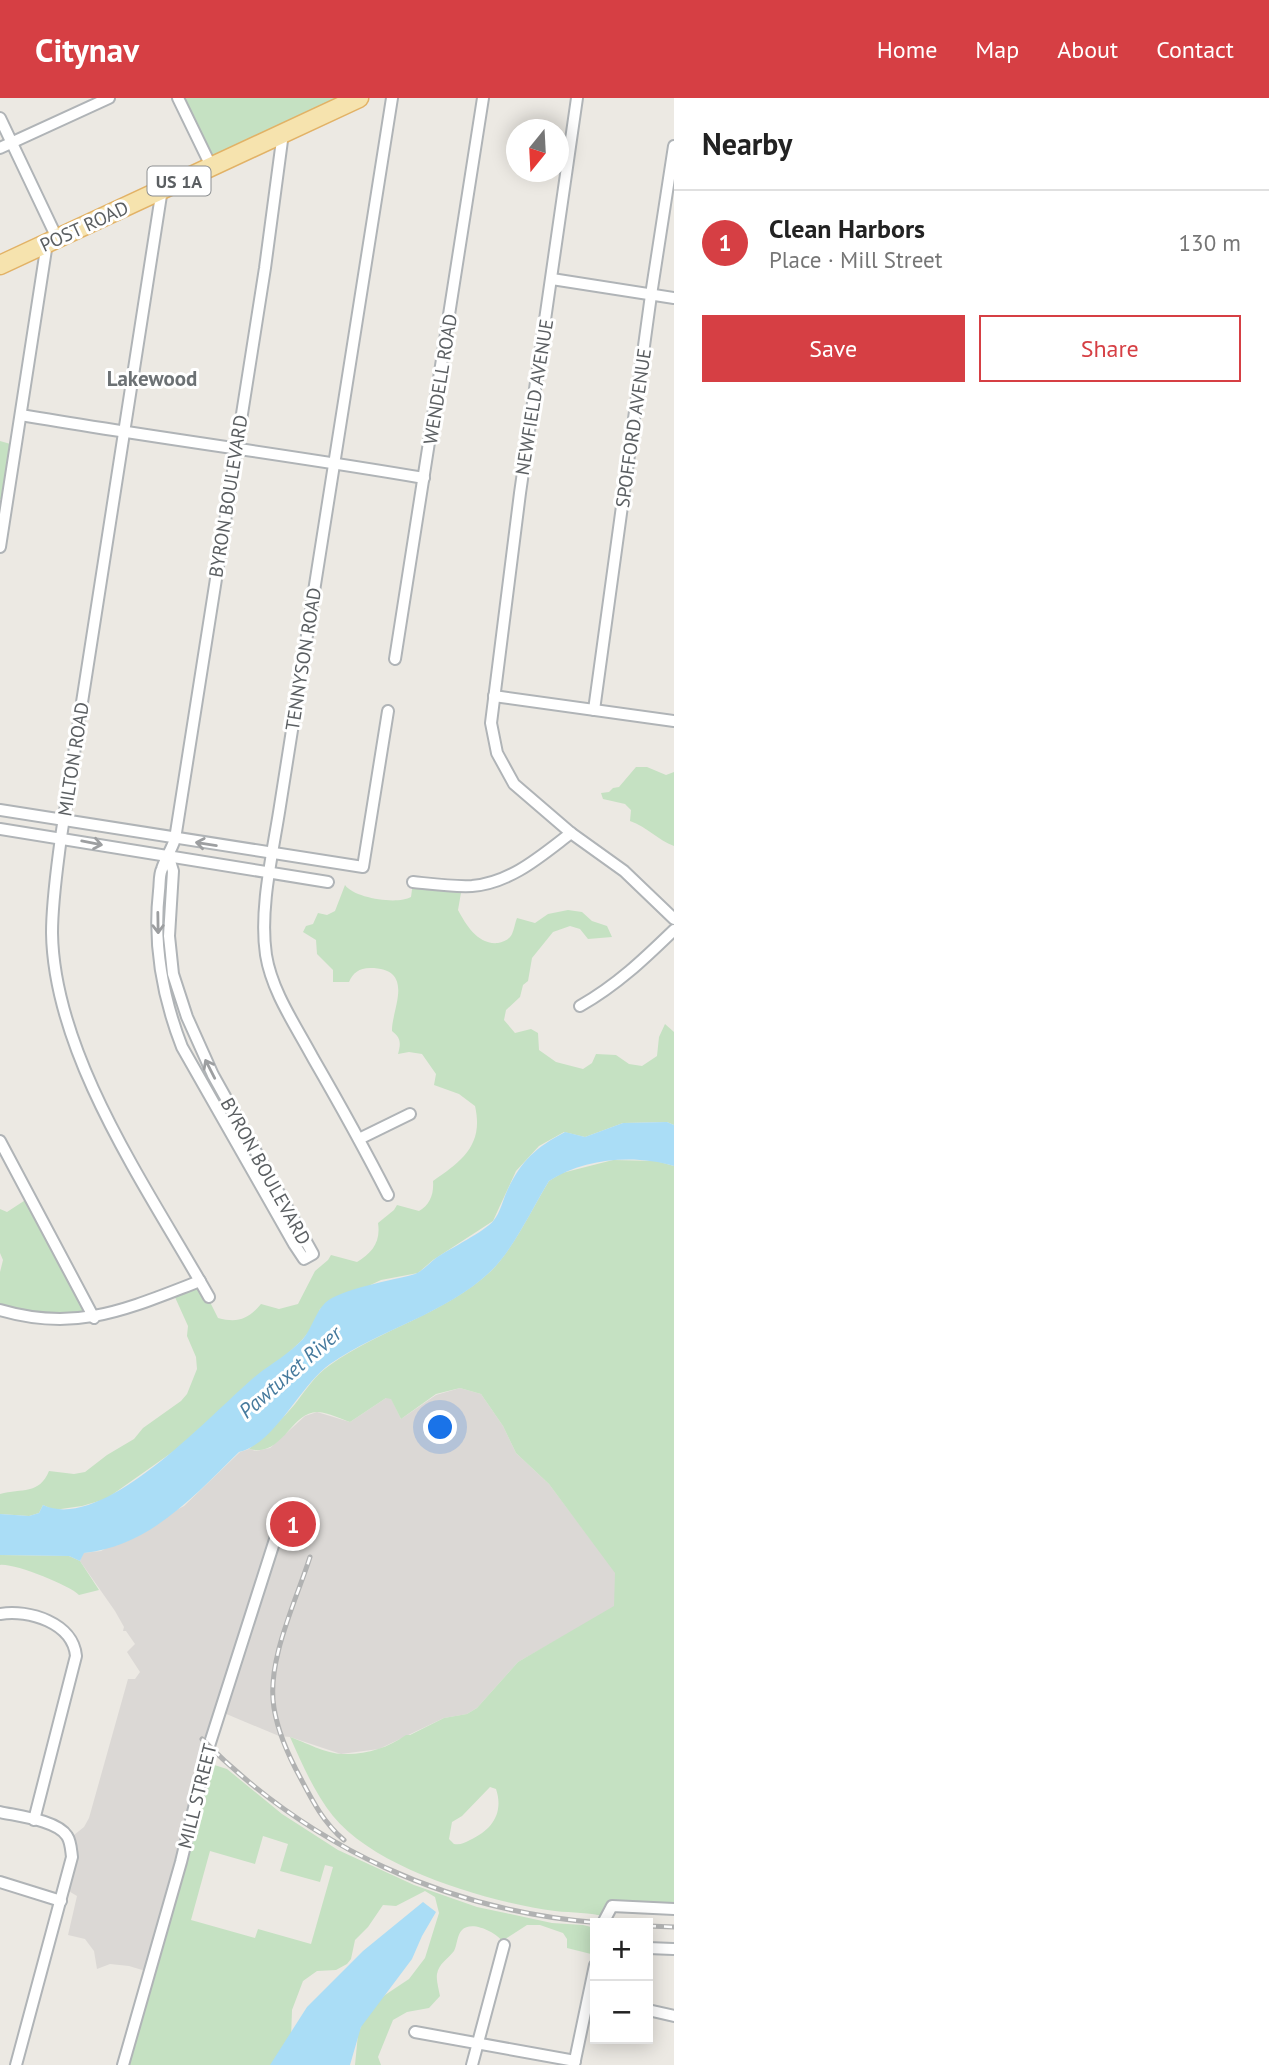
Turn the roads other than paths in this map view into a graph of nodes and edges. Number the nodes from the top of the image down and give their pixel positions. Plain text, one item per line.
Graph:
1 (109, 98) edge
2 (178, 98) edge
3 (359, 98) edge
4 (392, 98) edge
5 (483, 98) edge
6 (577, 98) edge
7 (0, 118) edge
8 (283, 133) junction
9 (12, 142) junction
10 (674, 146) edge
11 (0, 148) edge
12 (211, 166) junction
13 (162, 190) junction
14 (52, 240) junction
15 (0, 265) edge
16 (552, 279) junction
17 (651, 295) junction
18 (674, 298) edge
19 (21, 415) junction
20 (126, 433) junction
21 (237, 449) junction
22 (335, 463) junction
23 (424, 478) junction
24 (0, 547) edge
25 (395, 659) dead end
26 (494, 696) junction
27 (594, 710) junction
28 (388, 712) dead end
29 (674, 722) edge
30 (0, 810) edge
31 (64, 821) junction
32 (0, 829) edge
33 (571, 833) junction
34 (61, 837) junction
35 (175, 839) junction
36 (273, 854) junction
37 (169, 858) junction
38 (270, 873) junction
39 (328, 882) dead end
40 (413, 882) dead end
41 (674, 919) edge
42 (674, 930) edge
43 (580, 1006) dead end
44 (184, 1009) junction
45 (170, 1013) junction
46 (227, 1101) junction
47 (216, 1106) junction
48 (410, 1114) dead end
49 (359, 1139) junction
50 (0, 1141) edge
51 (388, 1195) dead end
52 (200, 1281) junction
53 (209, 1297) dead end
54 (0, 1310) edge
55 (94, 1318) junction
56 (278, 1530) dead end
57 (0, 1614) edge
58 (0, 1812) edge
59 (34, 1819) junction
60 (0, 1882) edge
61 (61, 1901) junction
62 (674, 1909) edge
63 (606, 1918) edge
64 (504, 1945) dead end
65 (653, 1948) edge
66 (673, 1949) edge
67 (590, 2005) edge
68 (653, 2011) edge
69 (674, 2016) edge
70 (415, 2032) dead end
71 (477, 2042) junction
72 (574, 2063) edge
73 (16, 2065) edge
74 (123, 2065) edge
75 (472, 2065) edge

1 - 9 street
2 - 12 street
3 - 8 main road, POST ROAD / US 1A
4 - 22 street, TENNYSON ROAD
5 - 23 street, WENDELL ROAD
6 - 16 street, NEWFIELD AVENUE
7 - 9 street
8 - 12 main road, POST ROAD / US 1A
8 - 21 street, BYRON BOULEVARD
9 - 11 street
9 - 14 street
10 - 17 street, SPOFFORD AVENUE
12 - 13 main road, POST ROAD / US 1A
13 - 14 main road, POST ROAD / US 1A
13 - 20 street, MILTON ROAD
14 - 15 main road, POST ROAD / US 1A
14 - 19 street
16 - 17 street
16 - 26 street, NEWFIELD AVENUE
17 - 18 street
17 - 27 street, SPOFFORD AVENUE
19 - 20 street
19 - 24 street
20 - 21 street
20 - 31 street, MILTON ROAD
21 - 22 street
21 - 35 street, BYRON BOULEVARD
22 - 23 street
22 - 36 street, TENNYSON ROAD
23 - 25 street, WENDELL ROAD
26 - 27 street
26 - 33 street, NEWFIELD AVENUE
27 - 29 street
28 - 36 street
30 - 31 street
31 - 34 street, MILTON ROAD
31 - 35 street
32 - 34 street
33 - 40 street
33 - 41 street, NEWFIELD AVENUE
34 -> 37 street
34 - 52 street, MILTON ROAD
36 -> 35 street
35 - 37 street, BYRON BOULEVARD
36 - 38 street, TENNYSON ROAD
37 - 38 street
37 - 44 street, BYRON BOULEVARD
37 -> 45 street, BYRON BOULEVARD
38 - 39 street
38 - 49 street, TENNYSON ROAD
42 - 43 street
44 - 45 street
46 -> 44 street, BYRON BOULEVARD
45 - 47 street, BYRON BOULEVARD
46 - 47 street
46 - 47 street, BYRON BOULEVARD
48 - 49 street
49 - 51 street, TENNYSON ROAD
50 - 55 street
52 - 53 street, MILTON ROAD
52 - 55 street
54 - 55 street
56 - 74 street, MILL STREET
57 - 59 street
58 - 59 street
59 - 61 street
60 - 61 street
61 - 73 street
62 - 63 street
64 - 71 street
65 - 66 street
67 - 72 street
68 - 69 street
70 - 71 street
71 - 72 street
71 - 75 street

